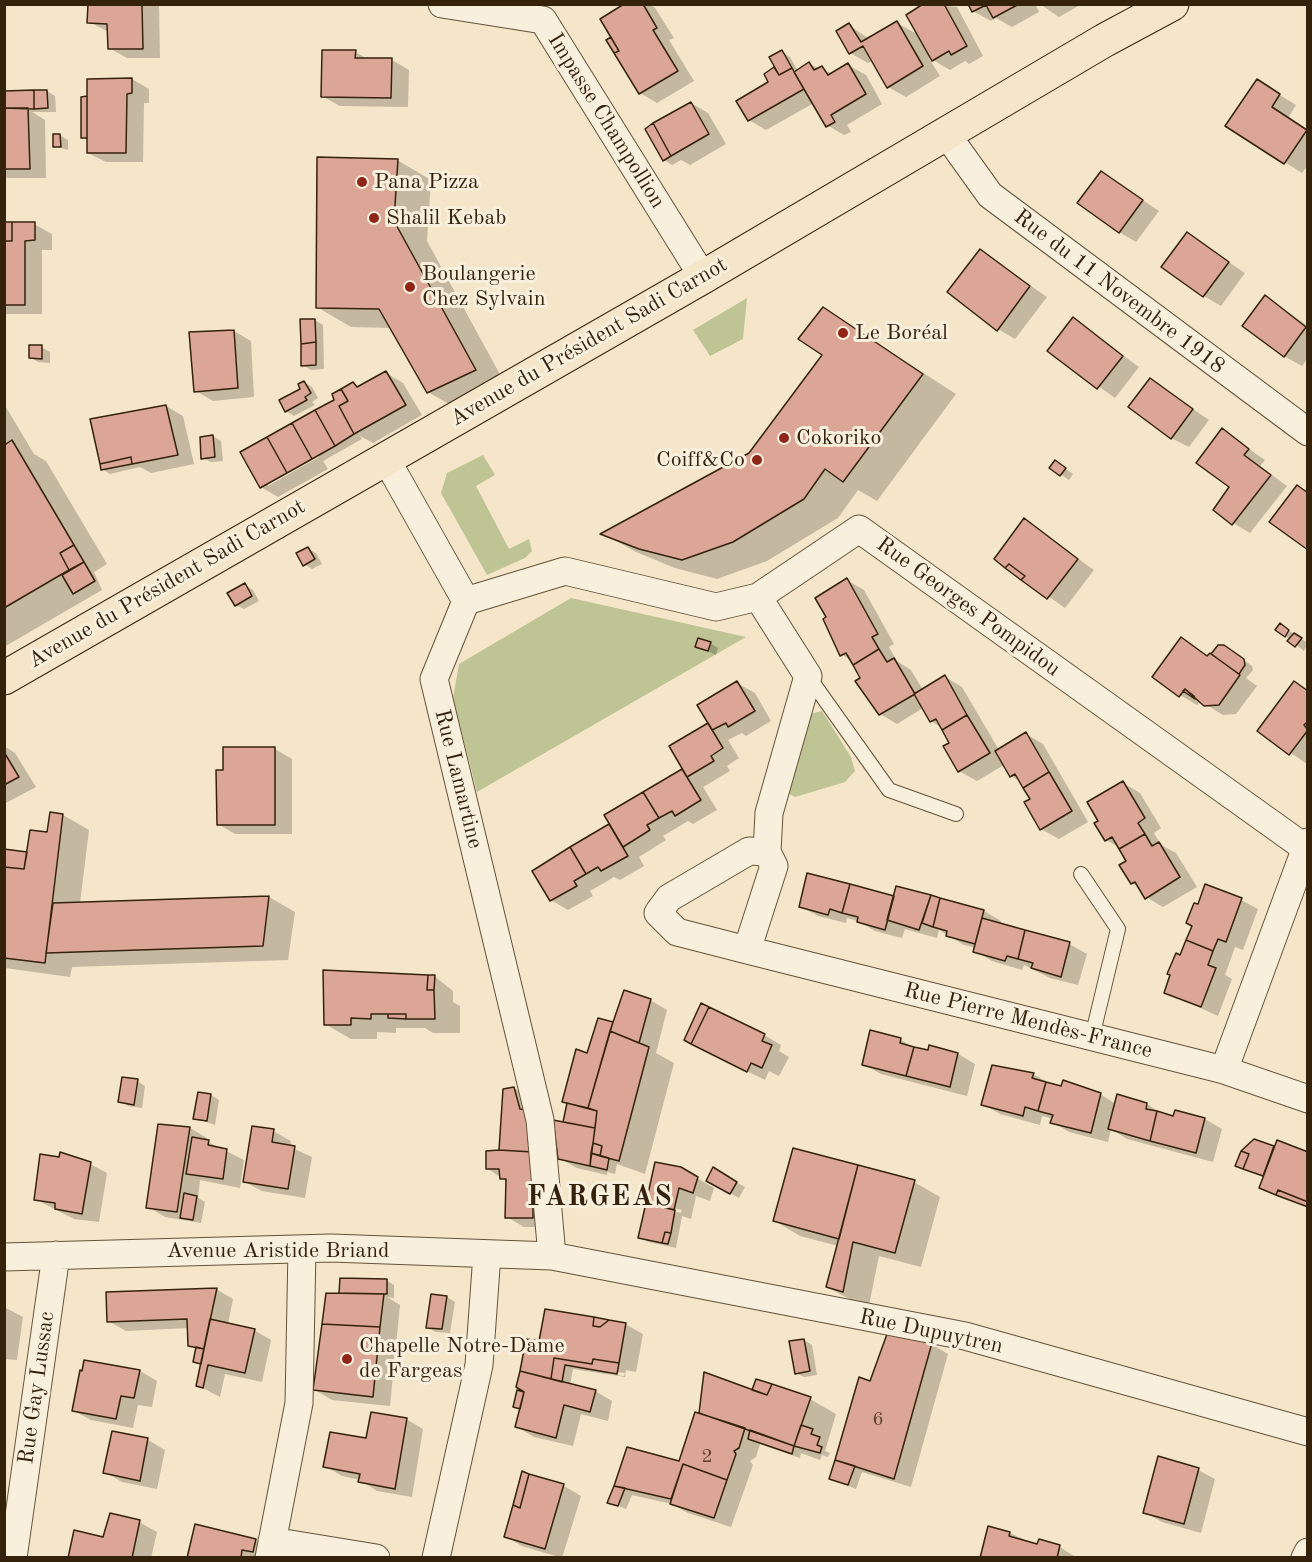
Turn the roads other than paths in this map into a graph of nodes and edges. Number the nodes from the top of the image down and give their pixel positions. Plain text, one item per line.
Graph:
1 (442, 4) edge
2 (1172, 4) edge
3 (947, 135) junction
4 (703, 277) junction
5 (1308, 432) edge
6 (386, 459) junction
7 (758, 597) junction
8 (466, 601) junction
9 (808, 676) junction
10 (4, 678) edge
11 (956, 814) dead end
12 (1306, 845) edge
13 (767, 852) junction
14 (1081, 874) dead end
15 (747, 950) junction
16 (1092, 1037) junction
17 (1224, 1070) junction
18 (1308, 1099) edge
19 (302, 1249) junction
20 (486, 1254) junction
21 (56, 1255) junction
22 (552, 1256) junction
23 (4, 1257) edge
24 (1306, 1432) edge
25 (271, 1549) edge
26 (1308, 1552) edge
27 (13, 1557) edge
28 (375, 1557) edge
29 (436, 1557) edge
30 (1305, 1557) edge

1 - 4 street, Impasse Champollion
2 - 3 main road, Avenue du Président Sadi Carnot
3 - 4 main road, Avenue du Président Sadi Carnot
3 - 5 street, Rue du 11 Novembre 1918
4 - 6 main road, Avenue du Président Sadi Carnot
6 - 8 street
6 - 10 main road, Avenue du Président Sadi Carnot
7 - 8 street, Rue Georges Pompidou
7 - 9 street
7 - 12 street, Rue Georges Pompidou
8 - 22 street, Rue Lamartine
9 - 11 lane
9 - 13 street
12 - 17 street
13 - 15 street
13 - 15 street, Rue Pierre Mendès-France
14 - 16 lane
15 - 16 street, Rue Pierre Mendès-France
16 - 17 street, Rue Pierre Mendès-France
17 - 18 street, Rue Pierre Mendès-France
19 - 20 street, Avenue Aristide Briand
19 - 21 street, Avenue Aristide Briand
19 - 25 street
20 - 22 street, Avenue Aristide Briand
20 - 29 street
21 - 23 street, Avenue Aristide Briand
21 - 27 street, Rue Gay Lussac
22 - 24 street, Rue Dupuytren
25 - 28 street
26 - 30 street

